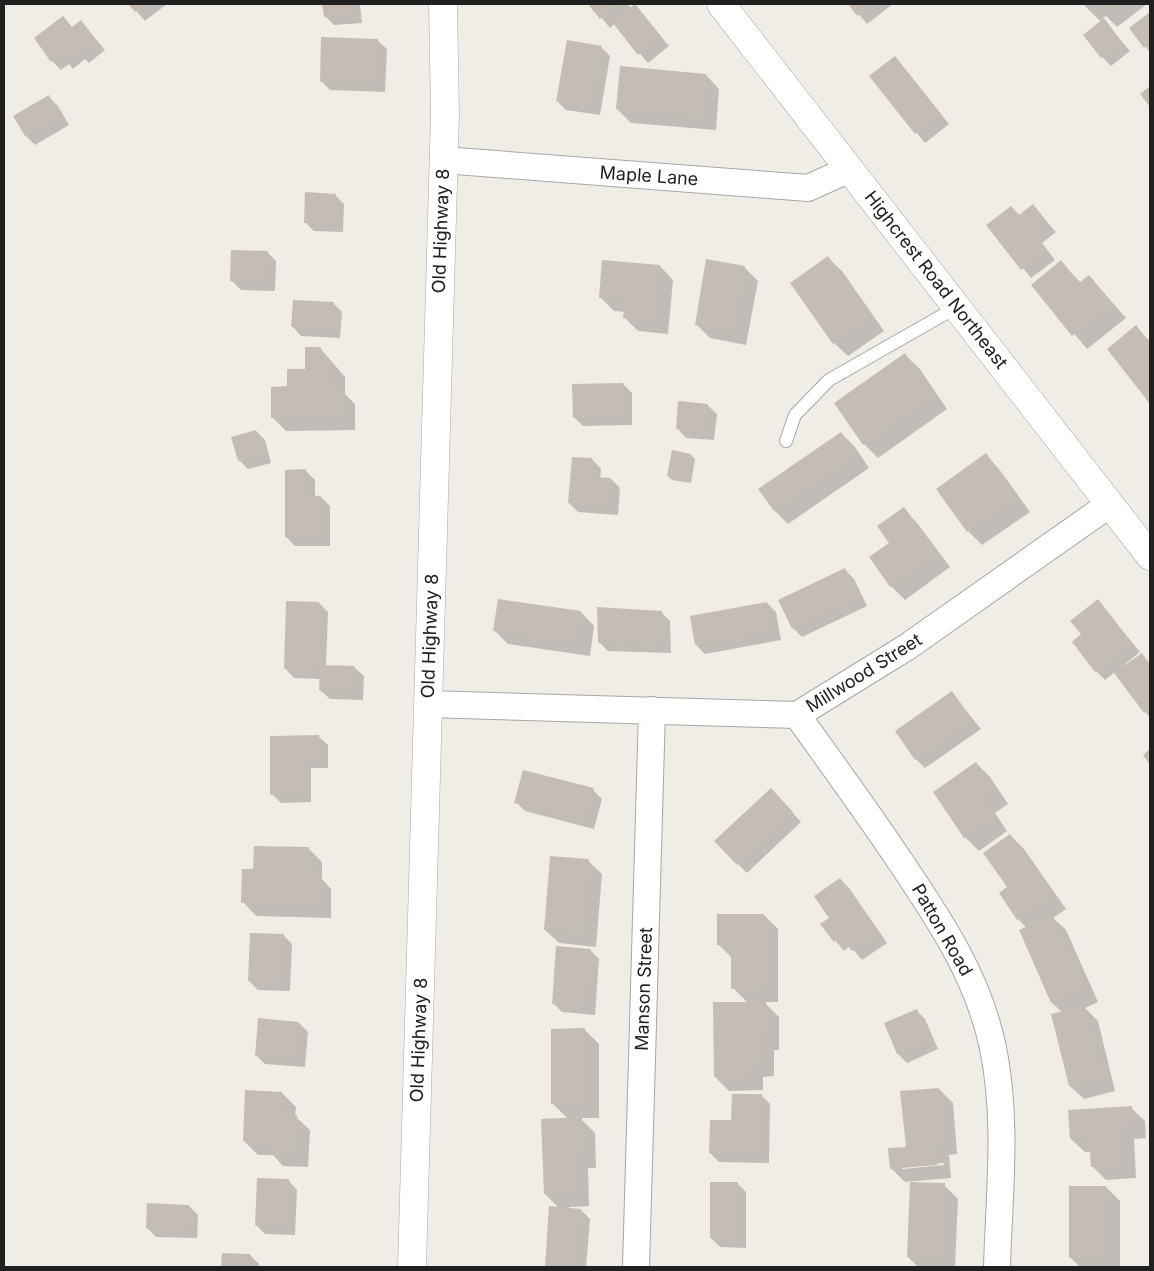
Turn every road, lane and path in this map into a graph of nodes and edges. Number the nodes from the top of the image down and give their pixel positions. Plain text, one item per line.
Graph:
1 (443, 4) edge
2 (721, 4) edge
3 (443, 160) junction
4 (850, 169) junction
5 (957, 307) junction
6 (786, 441) dead end
7 (1110, 504) junction
8 (1150, 556) edge
9 (428, 704) junction
10 (652, 710) junction
11 (797, 715) junction
12 (412, 1267) edge
13 (636, 1267) edge
14 (997, 1267) edge

1 - 3 street, Old Highway 8
2 - 4 street, Highcrest Road Northeast
3 - 4 street, Maple Lane
3 - 9 street, Old Highway 8
4 - 5 street, Highcrest Road Northeast
5 - 6 lane
5 - 7 street, Highcrest Road Northeast
7 - 8 street, Highcrest Road Northeast
7 - 11 street, Millwood Street
9 - 10 street, Millwood Street
9 - 12 street, Old Highway 8
10 - 11 street, Millwood Street
10 - 13 street, Manson Street
11 - 14 street, Patton Road

